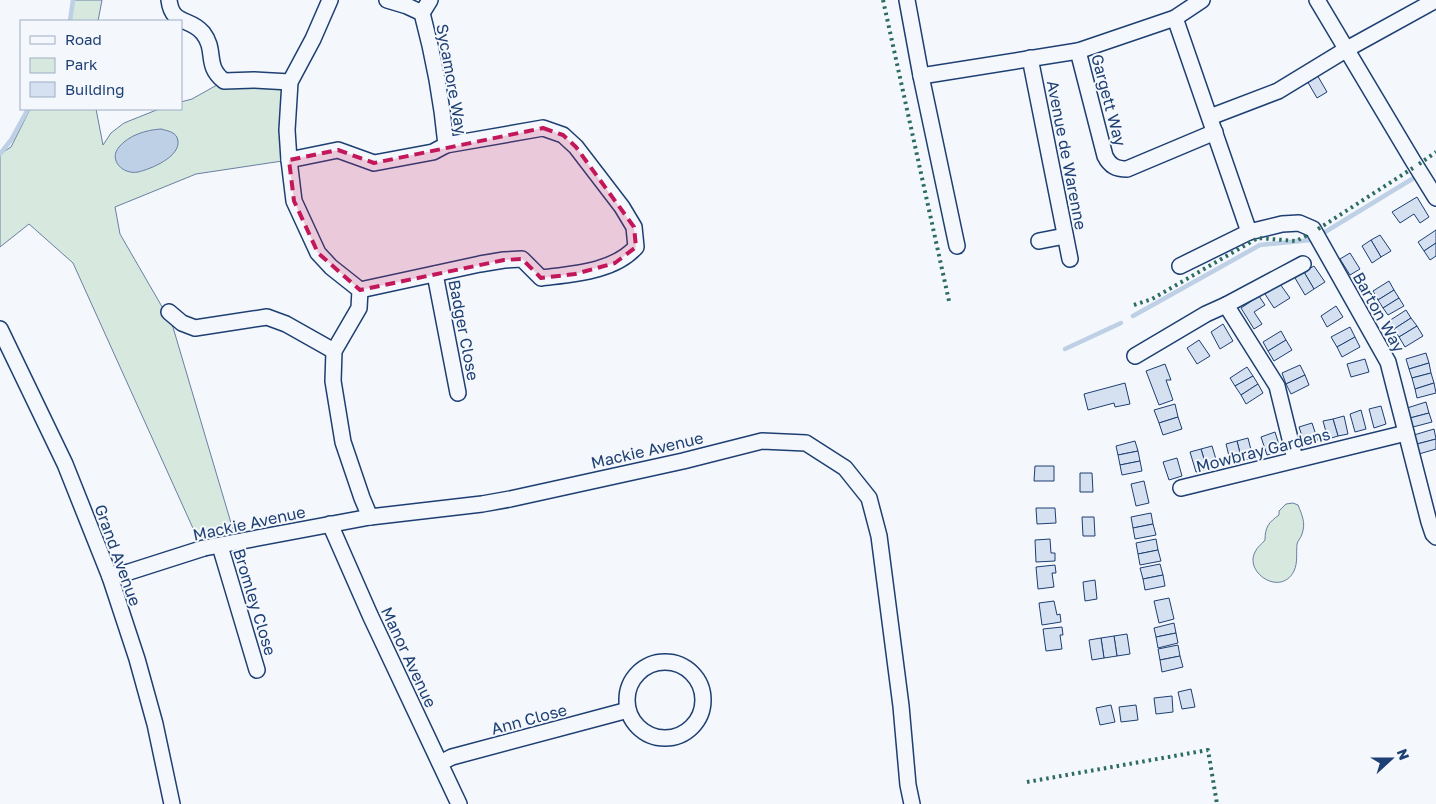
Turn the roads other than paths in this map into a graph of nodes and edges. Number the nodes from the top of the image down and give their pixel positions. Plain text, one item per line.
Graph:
1 (168, 0) edge
2 (330, 0) edge
3 (387, 0) edge
4 (907, 0) edge
5 (1202, 0) edge
6 (1317, 0) edge
7 (1436, 0) edge
8 (426, 6) edge
9 (1175, 18) junction
10 (181, 20) edge
11 (182, 20) edge
12 (1347, 49) junction
13 (1078, 50) junction
14 (1030, 58) junction
15 (921, 76) junction
16 (290, 82) junction
17 (1210, 117) junction
18 (1215, 132) junction
19 (446, 145) junction
20 (289, 160) junction
21 (1436, 198) edge
22 (1249, 232) junction
23 (1065, 236) junction
24 (1039, 241) dead end
25 (957, 246) dead end
26 (1070, 259) dead end
27 (1303, 264) dead end
28 (1180, 266) dead end
29 (435, 274) junction
30 (360, 290) junction
31 (1226, 305) junction
32 (169, 312) dead end
33 (0, 329) edge
34 (334, 350) junction
35 (1135, 356) dead end
36 (458, 393) dead end
37 (1406, 433) junction
38 (1295, 459) junction
39 (1181, 488) dead end
40 (370, 517) junction
41 (330, 524) junction
42 (1436, 537) edge
43 (220, 546) junction
44 (110, 577) junction
45 (257, 670) dead end
46 (628, 710) junction
47 (440, 763) junction
48 (172, 804) edge
49 (459, 804) edge
50 (912, 804) edge

1 - 10 street
2 - 16 street
3 - 8 street, Sycamore Way
4 - 15 street
5 - 9 street
6 - 12 street
7 - 12 street
8 - 19 street, Sycamore Way
9 - 13 street
9 - 17 street
11 - 16 street
12 - 17 street
12 - 21 street
13 - 14 street
13 - 18 street, Gargett Way
14 - 15 street
14 - 23 street, Avenue de Warenne
15 - 25 street
16 - 20 street
17 - 18 street
18 - 22 street
19 - 20 street, Sycamore Way
19 - 29 street, Badger Close
20 - 30 street
22 - 28 street, Barton Way
22 - 37 street, Barton Way
23 - 24 street
23 - 26 street, Avenue de Warenne
27 - 31 street
29 - 30 street, Badger Close
29 - 36 street, Badger Close
30 - 34 street
31 - 35 street
31 - 38 street
32 - 34 street
33 - 44 street, Grand Avenue
34 - 40 street
37 - 38 street, Mowbray Gardens
37 - 42 street, Barton Way
38 - 39 street, Mowbray Gardens
40 - 41 street, Mackie Avenue
40 - 50 street, Mackie Avenue
41 - 43 street, Mackie Avenue
41 - 47 street, Manor Avenue
43 - 44 street, Mackie Avenue
43 - 45 street, Bromley Close
44 - 48 street, Grand Avenue
46 - 46 street
46 - 47 street, Ann Close
47 - 49 street, Manor Avenue

